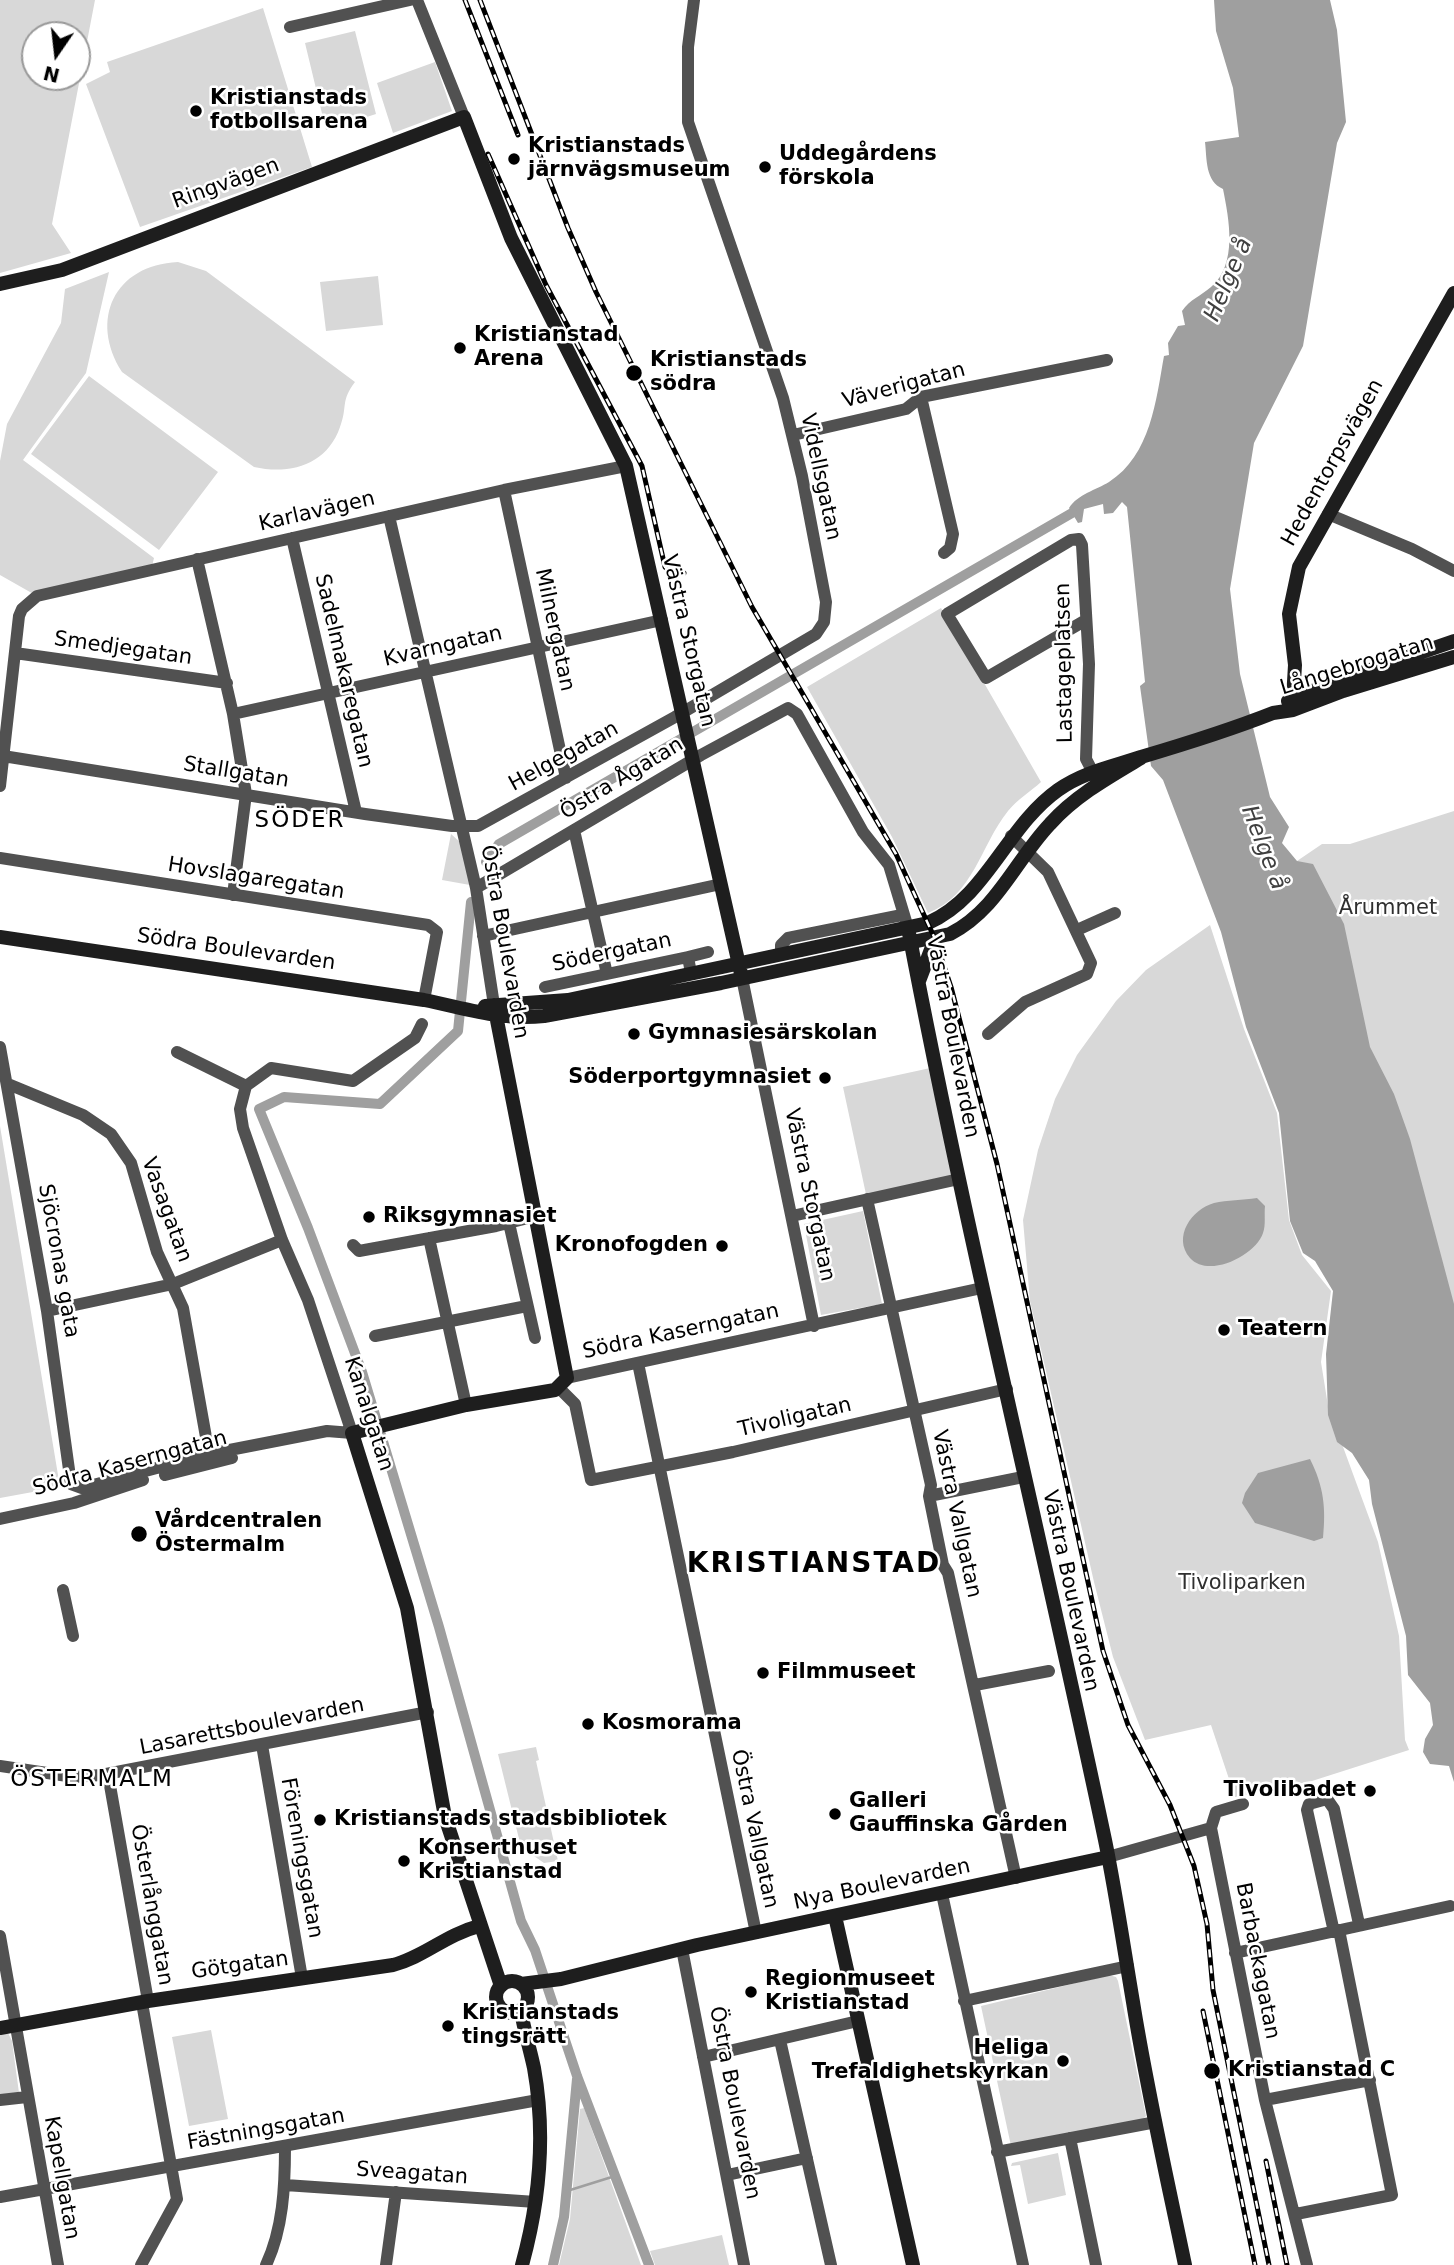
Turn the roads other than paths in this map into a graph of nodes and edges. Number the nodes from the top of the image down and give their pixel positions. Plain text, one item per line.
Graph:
1 (410, 0) edge
2 (417, 0) edge
3 (694, 0) edge
4 (290, 27) dead end
5 (464, 117) junction
6 (0, 284) edge
7 (1454, 293) edge
8 (1107, 360) dead end
9 (921, 397) junction
10 (793, 435) junction
11 (626, 466) junction
12 (504, 490) junction
13 (1328, 514) junction
14 (389, 516) junction
15 (292, 538) junction
16 (944, 553) dead end
17 (197, 559) junction
18 (1454, 571) edge
19 (662, 620) junction
20 (1086, 620) junction
21 (1454, 641) edge
22 (538, 646) junction
23 (1454, 649) edge
24 (15, 653) junction
25 (1454, 657) edge
26 (1295, 665) junction
27 (425, 671) junction
28 (227, 683) junction
29 (1343, 691) junction
30 (328, 692) junction
31 (1322, 693) junction
32 (1293, 699) junction
33 (233, 713) junction
34 (1270, 715) junction
35 (683, 717) junction
36 (693, 754) junction
37 (3, 756) junction
38 (1095, 777) junction
39 (566, 778) junction
40 (0, 786) edge
41 (246, 794) junction
42 (356, 812) junction
43 (462, 827) junction
44 (574, 830) junction
45 (1011, 836) junction
46 (1028, 851) junction
47 (0, 859) edge
48 (721, 884) junction
49 (476, 888) junction
50 (233, 895) junction
51 (592, 912) junction
52 (1115, 913) dead end
53 (905, 921) junction
54 (1077, 930) junction
55 (484, 936) junction
56 (0, 937) edge
57 (935, 939) junction
58 (911, 944) junction
59 (708, 952) dead end
60 (688, 957) junction
61 (738, 961) junction
62 (691, 973) junction
63 (607, 974) junction
64 (742, 978) junction
65 (918, 982) junction
66 (545, 987) dead end
67 (424, 1000) junction
68 (495, 1011) junction
69 (422, 1024) dead end
70 (988, 1034) dead end
71 (0, 1047) edge
72 (177, 1052) dead end
73 (9, 1084) junction
74 (246, 1086) junction
75 (959, 1179) junction
76 (867, 1199) junction
77 (536, 1216) junction
78 (792, 1216) junction
79 (509, 1223) junction
80 (429, 1238) junction
81 (282, 1240) junction
82 (353, 1245) dead end
83 (173, 1284) junction
84 (982, 1288) junction
85 (527, 1306) junction
86 (893, 1308) junction
87 (47, 1311) junction
88 (446, 1321) junction
89 (814, 1325) junction
90 (375, 1336) dead end
91 (535, 1338) dead end
92 (638, 1363) junction
93 (563, 1383) junction
94 (1007, 1389) junction
95 (466, 1405) junction
96 (915, 1410) junction
97 (352, 1433) junction
98 (209, 1454) junction
99 (659, 1466) junction
100 (1023, 1477) junction
101 (591, 1480) joint
102 (71, 1484) joint
103 (929, 1496) junction
104 (0, 1519) edge
105 (63, 1590) dead end
106 (74, 1636) dead end
107 (1049, 1671) dead end
108 (975, 1685) junction
109 (428, 1712) junction
110 (262, 1745) junction
111 (0, 1766) edge
112 (108, 1774) junction
113 (1243, 1804) dead end
114 (1211, 1828) junction
115 (1108, 1857) junction
116 (1016, 1878) junction
117 (942, 1894) junction
118 (1450, 1906) dead end
119 (835, 1916) junction
120 (1359, 1924) junction
121 (479, 1926) junction
122 (1336, 1931) junction
123 (756, 1933) junction
124 (0, 1936) edge
125 (682, 1949) junction
126 (1235, 1953) junction
127 (1128, 1966) junction
128 (302, 1978) junction
129 (521, 1994) junction
130 (964, 2001) junction
131 (145, 2002) junction
132 (858, 2021) junction
133 (7, 2026) edge
134 (780, 2040) junction
135 (703, 2057) junction
136 (1370, 2080) junction
137 (27, 2098) junction
138 (0, 2100) edge
139 (538, 2100) junction
140 (1265, 2100) junction
141 (1156, 2122) junction
142 (1070, 2138) junction
143 (285, 2147) junction
144 (997, 2152) junction
145 (807, 2158) junction
146 (173, 2166) junction
147 (727, 2175) junction
148 (285, 2185) junction
149 (43, 2189) junction
150 (396, 2192) junction
151 (0, 2197) edge
152 (536, 2202) junction
153 (1296, 2214) junction
154 (58, 2265) edge
155 (141, 2265) edge
156 (266, 2265) edge
157 (386, 2265) edge
158 (522, 2265) edge
159 (744, 2265) edge
160 (831, 2265) edge
161 (913, 2265) edge
162 (1024, 2265) edge
163 (1096, 2265) edge
164 (1185, 2265) edge
165 (1307, 2265) edge

1 - 4 street
2 - 5 street, Västra Storgatan
3 - 10 street, Videllsgatan
5 - 6 street, Ringvägen
5 - 11 street, Västra Storgatan
7 - 13 street, Hedentorpsvägen
8 - 9 street, Väverigatan
9 - 10 street, Väverigatan
9 - 16 street
10 - 35 street, Videllsgatan
11 - 12 street, Karlavägen
11 - 19 street, Västra Storgatan
12 - 14 street, Karlavägen
12 - 22 street, Milnergatan
13 - 18 street
13 - 26 street, Hedentorpsvägen
14 - 15 street, Karlavägen
14 - 27 street, Östra Boulevarden
15 - 17 street, Karlavägen
15 - 30 street, Sadelmakaregatan
17 - 24 street, Karlavägen
17 - 28 street
19 - 22 street, Kvarngatan
19 - 35 street, Västra Storgatan
20 - 20 street, Lastageplatsen
20 - 38 street, Lastageplatsen
21 - 31 street, Långebrogatan
22 - 27 street, Kvarngatan
22 - 39 street, Milnergatan
23 - 29 street
24 - 28 street, Smedjegatan
24 - 37 street
25 - 29 street, Långebrogatan
26 - 31 street
26 - 32 street, Hedentorpsvägen
27 - 30 street, Kvarngatan
27 - 43 street, Östra Boulevarden
28 - 33 street
29 - 31 street, Långebrogatan
30 - 33 street, Kvarngatan
30 - 42 street, Sadelmakaregatan
31 - 32 street, Långebrogatan
31 - 34 street, Långebrogatan
32 - 34 street, Långebrogatan
33 - 41 street
34 - 38 street, Långebrogatan
35 - 36 street, Västra Storgatan
35 - 39 street, Helgegatan
36 - 44 street, Östra Ågatan
36 - 48 street, Västra Storgatan
36 - 53 street, Östra Ågatan
37 - 40 street
37 - 41 street, Stallgatan
38 - 45 street, Långebrogatan
38 - 46 street, Långebrogatan
39 - 43 street, Helgegatan
41 - 42 street, Stallgatan
41 - 50 street
42 - 43 street, Stallgatan
43 - 49 street, Östra Boulevarden
44 - 49 street, Östra Ågatan
44 - 51 street
45 - 46 street
45 - 53 street, Långebrogatan
46 - 54 street
46 - 57 street, Långebrogatan
47 - 50 street, Hovslagaregatan
48 - 51 street
48 - 61 street, Västra Storgatan
49 - 55 street, Östra Boulevarden
50 - 67 street, Hovslagaregatan
51 - 55 street
51 - 63 street
52 - 54 street
53 - 58 street, Västra Boulevarden
53 - 61 street, Södra Boulevarden
54 - 70 street
55 - 68 street, Östra Boulevarden
56 - 67 street, Södra Boulevarden
57 - 58 street, Långebrogatan
57 - 65 street
58 - 64 street, Södra Boulevarden
58 - 65 street, Västra Boulevarden
59 - 60 street, Södergatan
60 - 62 street, Södergatan
60 - 63 street, Södergatan
61 - 62 street, Södra Boulevarden
61 - 64 street, Västra Storgatan
62 - 68 street, Södra Boulevarden
63 - 66 street, Södergatan
64 - 68 street, Södra Boulevarden
64 - 78 street, Västra Storgatan
65 - 75 street, Västra Boulevarden
67 - 68 street, Södra Boulevarden
68 - 77 street, Östra Boulevarden
69 - 74 street
71 - 73 street, Sjöcronas gata
72 - 74 street
73 - 83 street, Vasagatan
73 - 87 street, Sjöcronas gata
74 - 81 street, Kanalgatan
75 - 76 street
75 - 84 street, Västra Boulevarden
76 - 78 street
76 - 86 street, Västra Vallgatan
77 - 79 street
77 - 93 street, Östra Boulevarden
78 - 89 street, Västra Storgatan
79 - 80 street
79 - 85 street
80 - 82 street
80 - 88 street
81 - 83 street
81 - 97 street, Kanalgatan
83 - 87 street
83 - 98 street, Vasagatan
84 - 86 street, Södra Kaserngatan
84 - 94 street, Västra Boulevarden
85 - 88 street
85 - 91 street
86 - 89 street, Södra Kaserngatan
86 - 96 street, Västra Vallgatan
87 - 102 street, Sjöcronas gata
88 - 90 street
88 - 95 street
89 - 92 street, Södra Kaserngatan
92 - 93 street, Södra Kaserngatan
92 - 99 street, Östra Vallgatan
93 - 95 street, Södra Kaserngatan
93 - 101 street, Östra Boulevarden
94 - 96 street, Tivoligatan
94 - 100 street, Västra Boulevarden
95 - 97 street, Södra Kaserngatan
96 - 99 street, Tivoligatan
96 - 103 street, Västra Vallgatan
97 - 98 street, Södra Kaserngatan
97 - 104 street, Södra Kaserngatan
97 - 109 street, Kanalgatan
98 - 102 street, Södra Kaserngatan
99 - 101 street, Tivoligatan
99 - 123 street, Östra Vallgatan
100 - 103 street
100 - 115 street, Västra Boulevarden
103 - 108 street, Västra Vallgatan
105 - 106 street
107 - 108 street
108 - 116 street, Västra Vallgatan
109 - 110 street, Lasarettsboulevarden
109 - 121 street, Kanalgatan
110 - 112 street, Lasarettsboulevarden
110 - 128 street, Föreningsgatan
111 - 112 street, Lasarettsboulevarden
112 - 131 street, Österlånggatan
113 - 114 street
114 - 115 street, Nya Boulevarden
114 - 126 street, Barbackagatan
115 - 116 street, Nya Boulevarden
115 - 127 street, Västra Boulevarden
116 - 117 street, Nya Boulevarden
117 - 119 street, Nya Boulevarden
117 - 130 street
118 - 120 street
119 - 123 street, Nya Boulevarden
119 - 132 street
120 - 122 street
120 - 122 street
121 - 128 street, Götgatan
121 - 129 street, Kanalgatan
122 - 126 street
122 - 136 street
123 - 125 street, Nya Boulevarden
124 - 133 street, Kapellgatan
125 - 129 street, Nya Boulevarden
125 - 135 street, Östra Boulevarden
126 - 140 street, Barbackagatan
127 - 130 street
127 - 141 street, Västra Boulevarden
128 - 131 street, Götgatan
129 - 139 street
130 - 144 street
131 - 133 street, Götgatan
131 - 146 street, Österlånggatan
132 - 134 street
132 - 161 street
133 - 137 street, Kapellgatan
134 - 135 street
134 - 145 street
135 - 147 street, Östra Boulevarden
136 - 140 street
136 - 153 street
137 - 138 street, Kapellgatan
137 - 149 street, Kapellgatan
139 - 143 street, Fästningsgatan
139 - 152 street
140 - 153 street, Barbackagatan
141 - 142 street
141 - 164 street, Västra Boulevarden
142 - 144 street
142 - 163 street
143 - 146 street, Fästningsgatan
143 - 148 street
144 - 162 street
145 - 147 street
145 - 160 street
146 - 149 street, Fästningsgatan
146 - 155 street, Österlånggatan
147 - 159 street, Östra Boulevarden
148 - 150 street, Sveagatan
148 - 156 street
149 - 151 street, Fästningsgatan
149 - 154 street, Kapellgatan
150 - 152 street, Sveagatan
150 - 157 street
152 - 158 street
153 - 165 street, Barbackagatan

